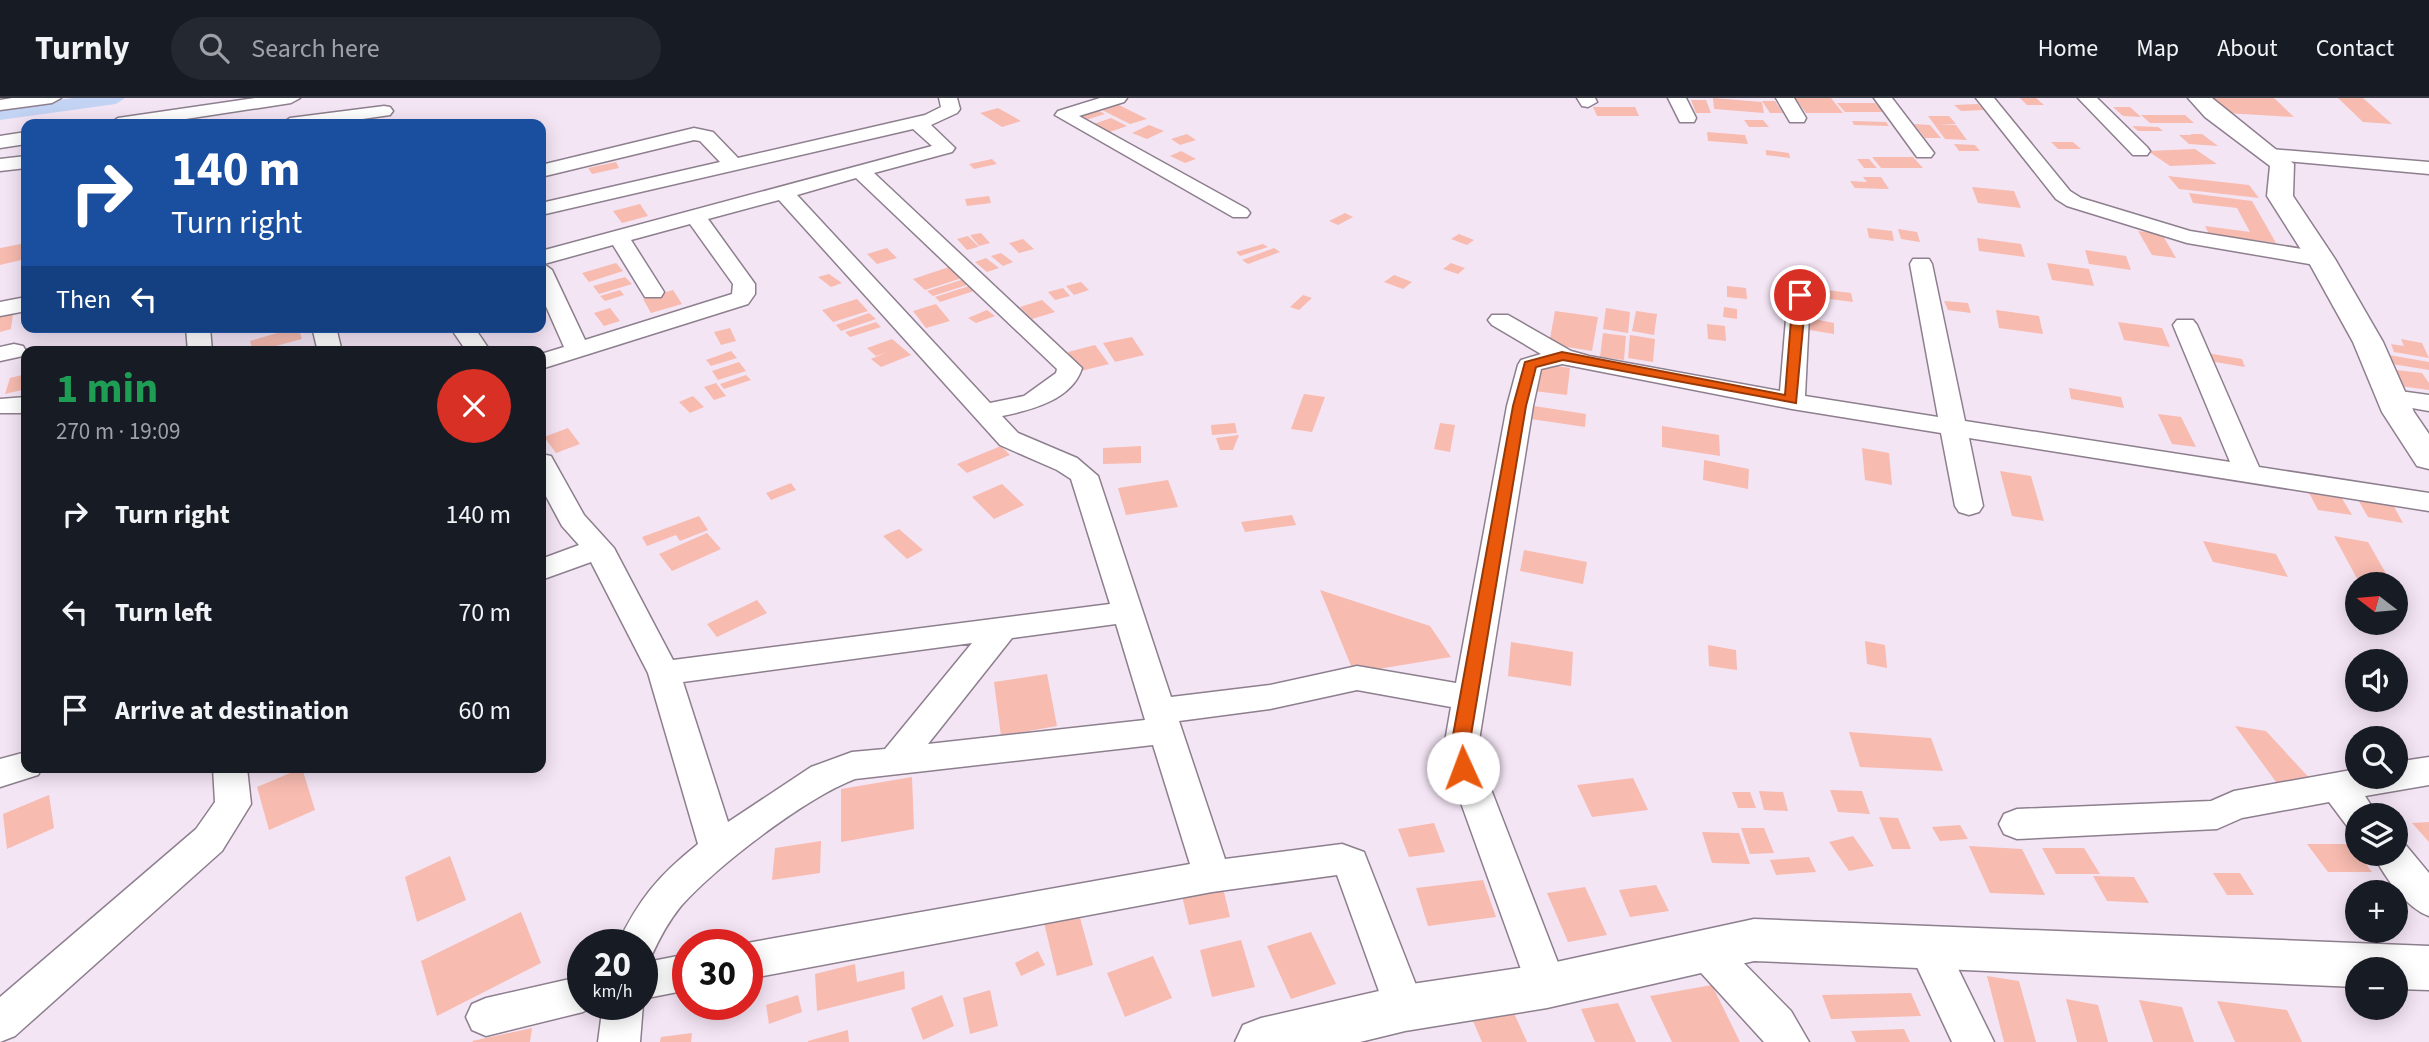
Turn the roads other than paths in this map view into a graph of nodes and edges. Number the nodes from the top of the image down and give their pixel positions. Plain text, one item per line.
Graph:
1 (52, 98) edge
2 (291, 98) edge
3 (948, 98) edge
4 (1118, 98) edge
5 (1677, 98) edge
6 (1785, 98) edge
7 (1883, 98) edge
8 (1985, 98) edge
9 (2087, 98) edge
10 (2199, 98) edge
11 (0, 105) edge
12 (384, 111) edge
13 (1687, 118) dead end
14 (1797, 118) dead end
15 (151, 119) edge
16 (326, 119) edge
17 (916, 122) junction
18 (21, 139) edge
19 (0, 142) edge
20 (2140, 151) dead end
21 (1924, 153) dead end
22 (2270, 155) junction
23 (21, 163) edge
24 (732, 163) junction
25 (0, 165) edge
26 (2429, 168) edge
27 (546, 170) edge
28 (861, 172) junction
29 (783, 192) junction
30 (546, 208) edge
31 (1240, 213) dead end
32 (694, 215) junction
33 (618, 236) junction
34 (546, 257) edge
35 (2321, 259) junction
36 (1921, 264) dead end
37 (546, 281) edge
38 (653, 292) dead end
39 (1800, 295) dead end
40 (21, 305) edge
41 (0, 309) edge
42 (1500, 320) dead end
43 (2185, 326) dead end
44 (578, 350) junction
45 (1562, 356) junction
46 (546, 360) edge
47 (2392, 398) junction
48 (1792, 401) junction
49 (2429, 403) edge
50 (985, 412) junction
51 (1955, 427) junction
52 (2429, 459) edge
53 (546, 471) edge
54 (2248, 473) junction
55 (2429, 502) edge
56 (1969, 506) dead end
57 (599, 548) junction
58 (546, 568) edge
59 (1128, 612) junction
60 (1002, 629) junction
61 (664, 673) junction
62 (1469, 698) junction
63 (1162, 721) junction
64 (894, 762) junction
65 (21, 767) edge
66 (2429, 771) edge
67 (0, 773) edge
68 (230, 773) edge
69 (2408, 775) edge
70 (2345, 787) edge
71 (2338, 788) junction
72 (2350, 803) edge
73 (2017, 824) dead end
74 (718, 850) junction
75 (2401, 866) edge
76 (1212, 876) junction
77 (2429, 900) edge
78 (644, 929) edge
79 (1927, 946) junction
80 (1706, 951) junction
81 (763, 958) edge
82 (2429, 968) edge
83 (1547, 986) junction
84 (567, 998) edge
85 (1405, 1008) junction
86 (486, 1017) dead end
87 (621, 1020) edge
88 (0, 1023) edge
89 (619, 1042) edge
90 (1261, 1042) edge
91 (1788, 1042) edge
92 (1973, 1042) edge

1 - 11 street
2 - 15 street
3 - 17 street
4 - 31 street
5 - 13 street
6 - 14 street
7 - 21 street
8 - 35 street
9 - 20 street
10 - 22 street
12 - 16 street
17 - 24 street
17 - 28 street
18 - 19 street
22 - 26 street
22 - 35 street
23 - 25 street
24 - 27 street
24 - 30 street
28 - 29 street
28 - 50 street
29 - 32 street
29 - 50 street
32 - 33 street
32 - 44 street
33 - 34 street
33 - 38 street
35 - 47 street
36 - 51 street
37 - 44 street
39 - 48 street
40 - 41 street
42 - 45 street
43 - 54 street
44 - 46 street
45 - 48 street
45 - 62 street
47 - 49 street
47 - 52 street
48 - 51 street
50 - 59 street
51 - 54 street
51 - 56 street
53 - 57 street
54 - 55 street
57 - 58 street
57 - 61 street
59 - 60 street
59 - 63 street
60 - 61 street
60 - 64 street
61 - 74 street
62 - 63 street
62 - 83 street
63 - 64 street
63 - 76 street
64 - 74 street
65 - 67 street
66 - 69 street
68 - 88 street
70 - 71 street
71 - 72 street
71 - 73 street
74 - 78 street
75 - 77 street
76 - 81 street
76 - 85 street
79 - 80 street
79 - 82 street
79 - 92 street
80 - 83 street
80 - 91 street
83 - 85 street
84 - 86 street
85 - 90 street
87 - 89 street

